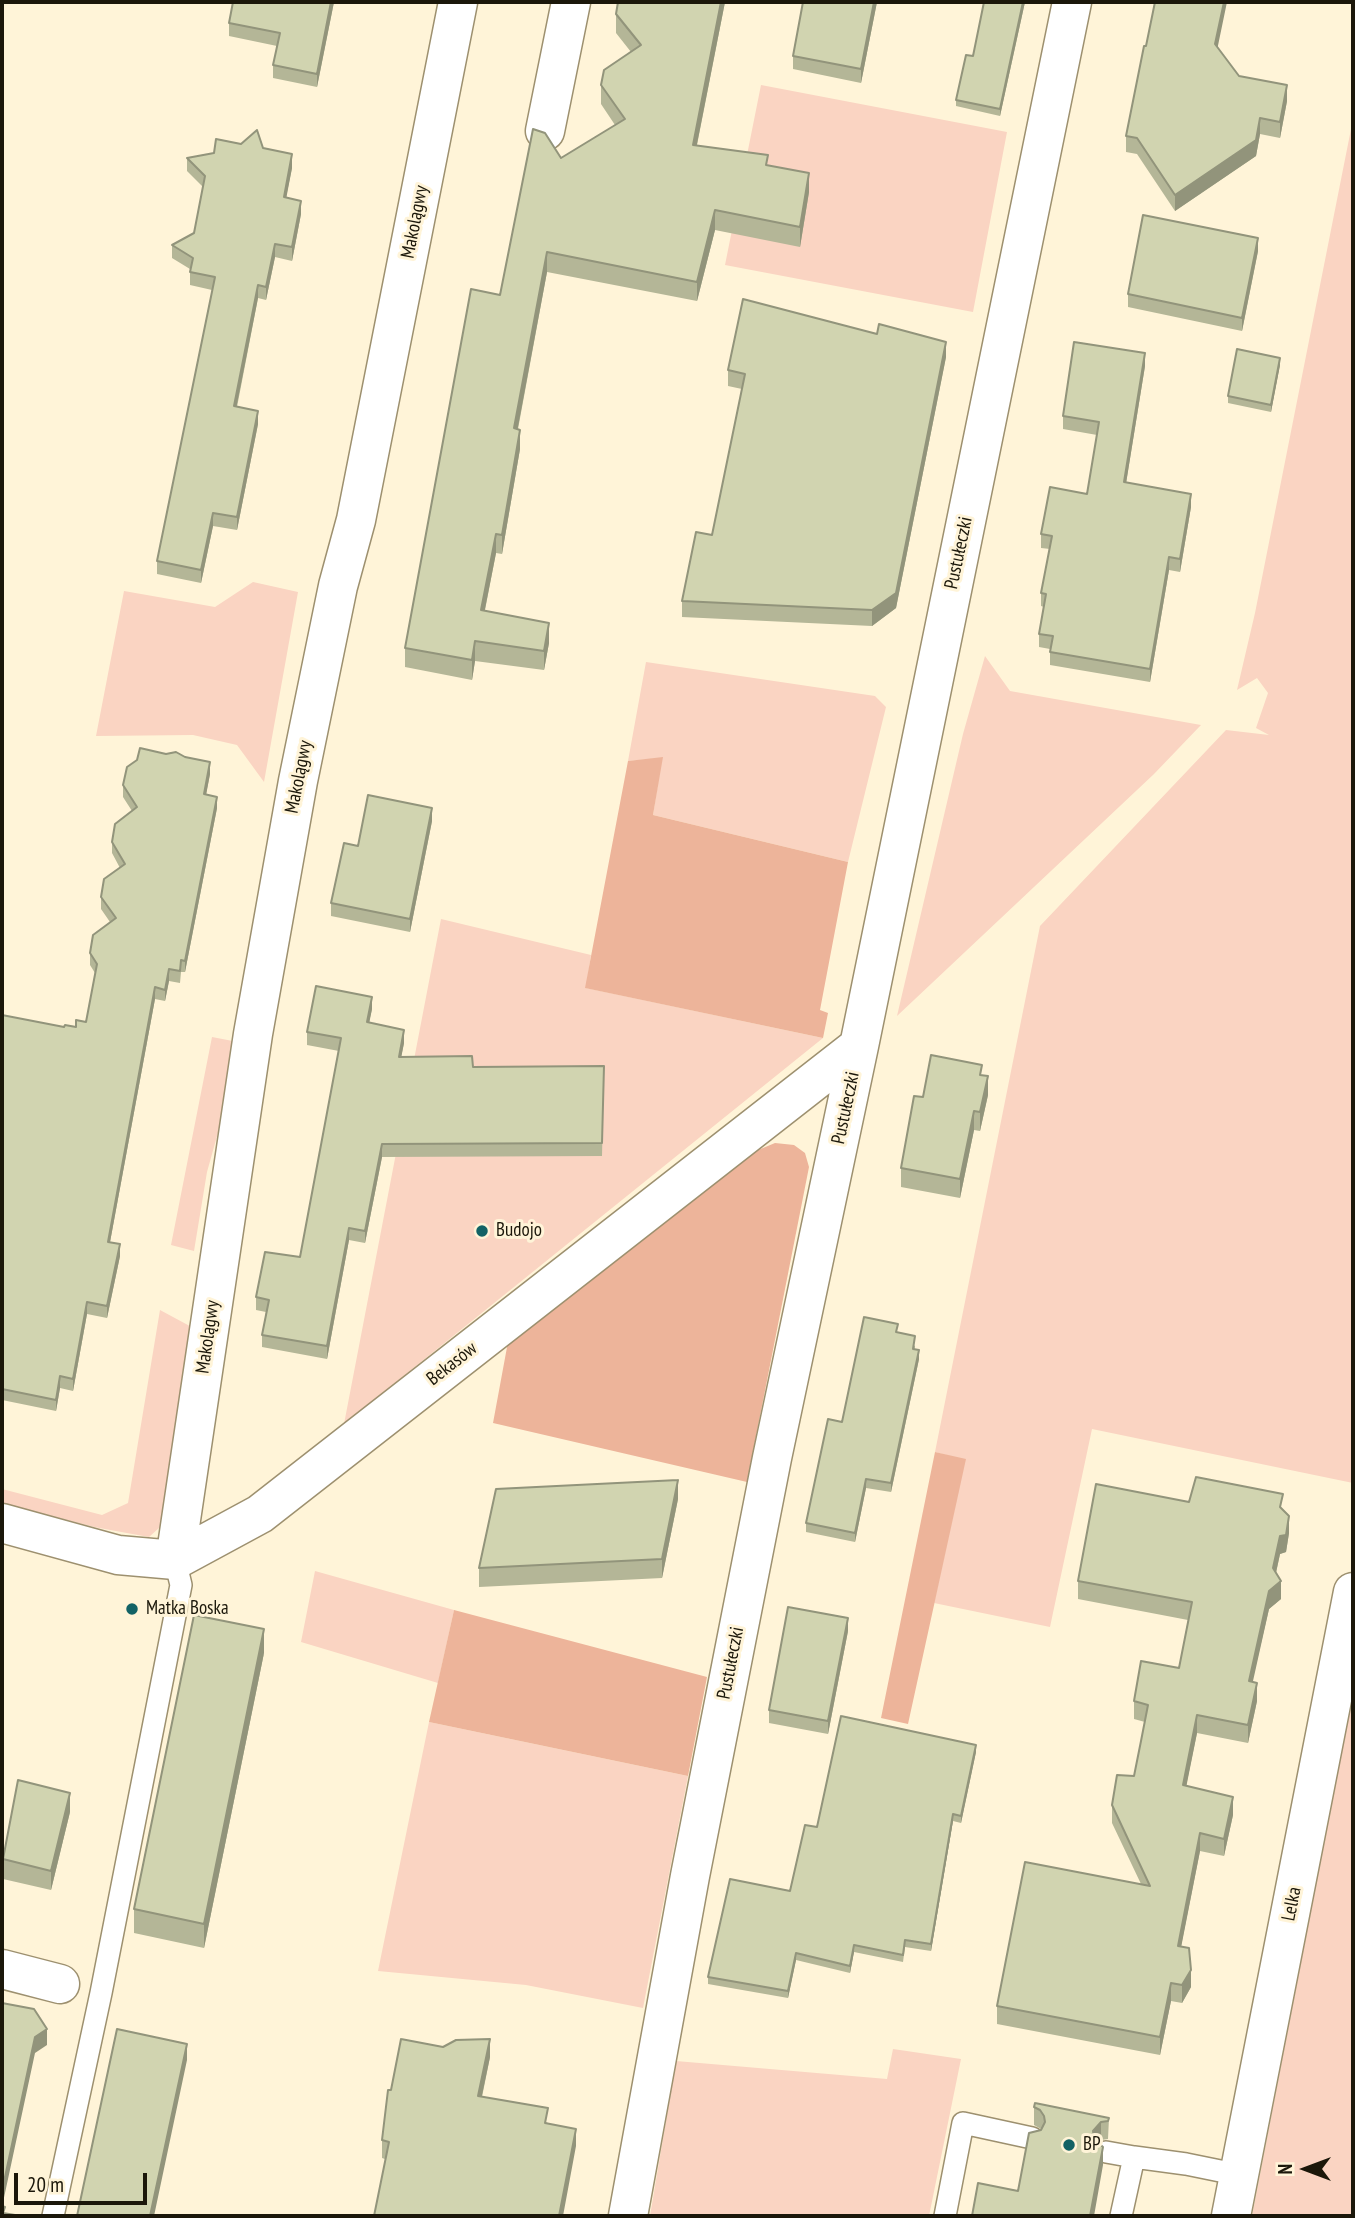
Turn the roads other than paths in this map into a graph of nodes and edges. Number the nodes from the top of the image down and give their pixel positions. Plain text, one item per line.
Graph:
1 (458, 2) edge
2 (571, 2) edge
3 (1073, 2) edge
4 (545, 131) edge
5 (859, 1046) junction
6 (2, 1523) edge
7 (175, 1560) junction
8 (1353, 1592) edge
9 (2, 1969) edge
10 (60, 1984) dead end
11 (1032, 2137) edge
12 (1106, 2152) edge
13 (1134, 2157) junction
14 (1240, 2175) junction
15 (53, 2216) edge
16 (628, 2216) edge
17 (945, 2216) edge
18 (1121, 2216) edge
19 (1231, 2216) edge

1 - 7 street, Makolągwy
2 - 4 street
3 - 5 street, Pustułeczki
5 - 7 street, Bekasów
5 - 16 street, Pustułeczki
6 - 7 street
7 - 15 lane
8 - 14 street, Lelka
9 - 10 street
11 - 17 lane
12 - 13 lane
13 - 14 lane
13 - 18 lane
14 - 19 street, Lelka

